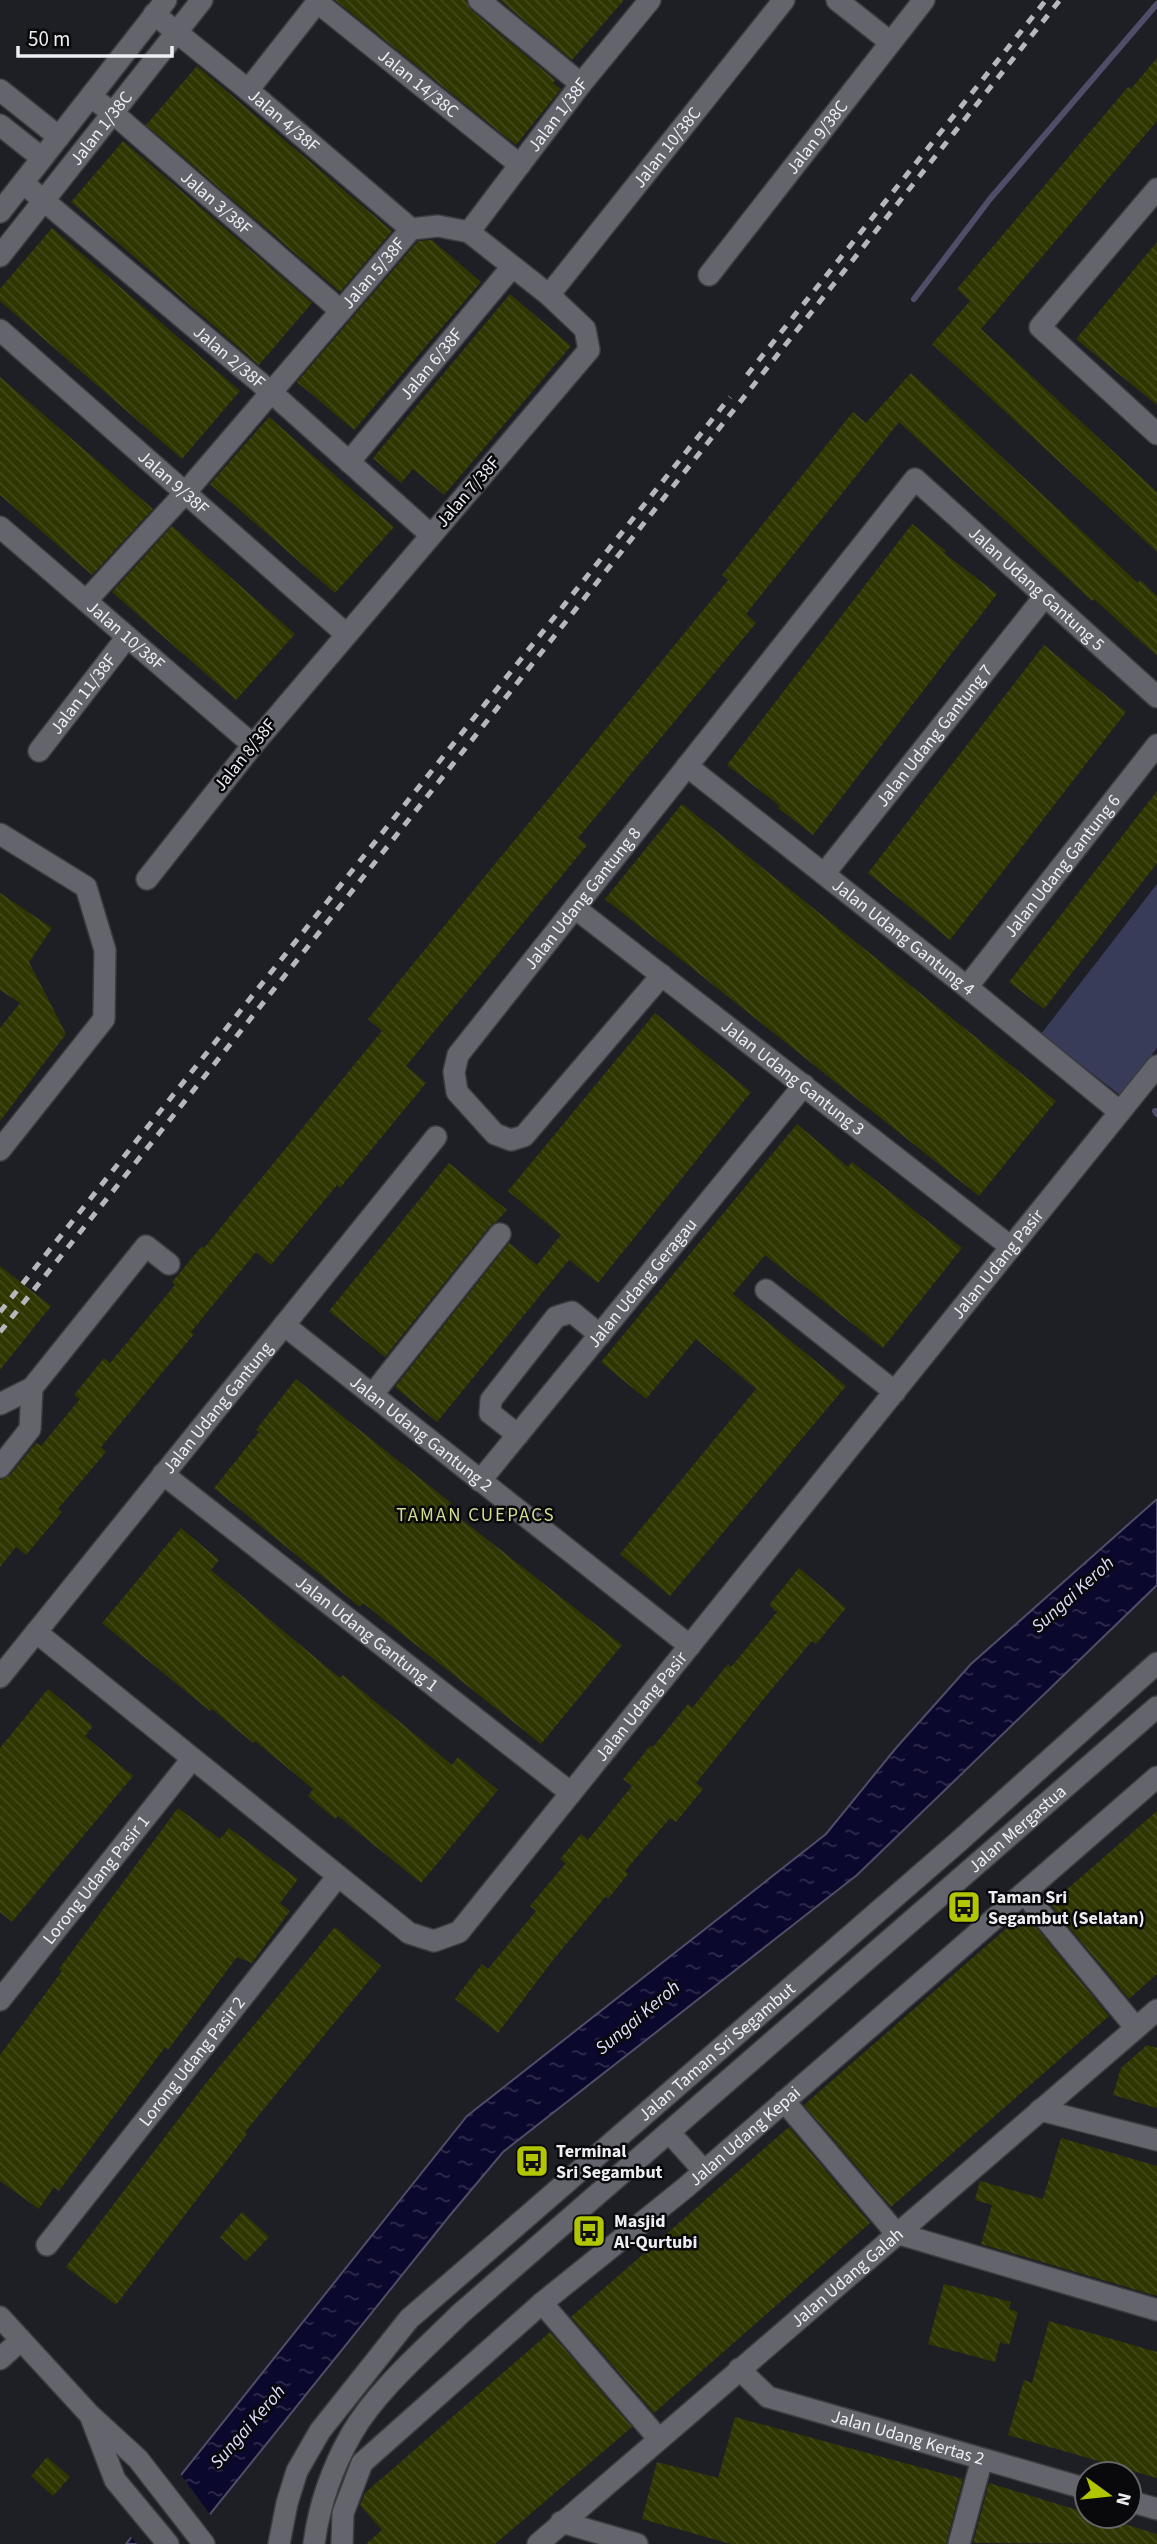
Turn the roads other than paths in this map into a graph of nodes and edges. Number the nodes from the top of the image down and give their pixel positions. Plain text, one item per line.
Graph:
1 (202, 0) edge
2 (479, 0) edge
3 (650, 0) edge
4 (784, 0) edge
5 (837, 0) edge
6 (924, 0) edge
7 (318, 1) edge
8 (160, 7) edge
9 (177, 32) junction
10 (890, 42) junction
11 (581, 84) junction
12 (0, 90) edge
13 (248, 90) junction
14 (91, 97) junction
15 (113, 113) junction
16 (0, 125) edge
17 (59, 137) junction
18 (42, 158) junction
19 (520, 165) junction
20 (23, 183) junction
21 (1157, 189) edge
22 (44, 201) junction
23 (0, 212) edge
24 (411, 229) junction
25 (469, 232) junction
26 (0, 256) edge
27 (512, 267) junction
28 (709, 275) dead end
29 (549, 295) junction
30 (341, 311) junction
31 (0, 330) edge
32 (589, 350) joint
33 (271, 393) junction
34 (1157, 434) edge
35 (349, 462) junction
36 (915, 479) joint
37 (185, 493) junction
38 (2, 533) edge
39 (431, 535) junction
40 (1045, 596) junction
41 (86, 601) junction
42 (346, 634) junction
43 (127, 637) junction
44 (1157, 696) edge
45 (253, 745) junction
46 (1157, 745) edge
47 (39, 751) dead end
48 (687, 766) junction
49 (0, 834) edge
50 (824, 874) junction
51 (147, 879) dead end
52 (575, 908) junction
53 (662, 975) junction
54 (967, 987) junction
55 (1157, 1066) edge
56 (804, 1085) junction
57 (1120, 1112) junction
58 (436, 1137) dead end
59 (0, 1150) edge
60 (500, 1234) dead end
61 (1011, 1247) junction
62 (169, 1264) dead end
63 (766, 1290) dead end
64 (284, 1325) junction
65 (600, 1335) junction
66 (32, 1388) junction
67 (895, 1392) junction
68 (372, 1395) junction
69 (0, 1404) edge
70 (518, 1436) junction
71 (0, 1467) edge
72 (163, 1474) junction
73 (480, 1481) junction
74 (36, 1632) junction
75 (690, 1646) junction
76 (1157, 1663) edge
77 (0, 1677) edge
78 (1157, 1707) edge
79 (192, 1759) junction
80 (1157, 1777) edge
81 (571, 1793) junction
82 (338, 1876) junction
83 (1024, 1893) junction
84 (0, 2000) edge
85 (817, 2001) joint
86 (1157, 2010) edge
87 (1136, 2028) junction
88 (784, 2101) junction
89 (1040, 2110) junction
90 (669, 2132) junction
91 (1157, 2140) edge
92 (704, 2171) junction
93 (897, 2234) junction
94 (47, 2245) dead end
95 (542, 2304) junction
96 (1157, 2310) edge
97 (0, 2317) edge
98 (21, 2340) junction
99 (0, 2359) edge
100 (739, 2369) junction
101 (90, 2415) junction
102 (659, 2438) junction
103 (982, 2459) junction
104 (1073, 2485) edge
105 (561, 2522) junction
106 (168, 2544) edge
107 (204, 2544) edge
108 (279, 2544) edge
109 (314, 2544) edge
110 (342, 2544) edge
111 (538, 2544) edge
112 (637, 2544) edge
113 (958, 2544) edge

1 - 9 street, Jalan 1/38C
2 - 11 street
3 - 11 street, Jalan 1/38F
4 - 29 street, Jalan 10/38C
5 - 10 street
6 - 10 street, Jalan 9/38C
7 - 13 street
7 - 19 street, Jalan 14/38C
8 - 9 street, Jalan 4/38F
8 - 14 street, Jalan 1/38C
9 - 13 street, Jalan 4/38F
9 - 15 street, Jalan 1/38C
10 - 28 street, Jalan 9/38C
11 - 19 street, Jalan 1/38F
12 - 17 street
13 - 24 street, Jalan 4/38F
14 - 15 street, Jalan 3/38F
14 - 17 street, Jalan 1/38C
15 - 22 street, Jalan 1/38C
15 - 30 street, Jalan 3/38F
16 - 18 street
17 - 18 street, Jalan 1/38C
18 - 20 street, Jalan 1/38C
19 - 25 street, Jalan 1/38F
20 - 22 street, Jalan 2/38F
20 - 23 street, Jalan 1/38C
21 - 34 street
22 - 26 street, Jalan 1/38C
22 - 33 street, Jalan 2/38F
24 - 25 street, Jalan 5/38F
24 - 30 street, Jalan 5/38F
25 - 27 street, Jalan 5/38F
27 - 29 street, Jalan 5/38F
27 - 35 street, Jalan 6/38F
29 - 32 street, Jalan 5/38F
30 - 33 street, Jalan 5/38F
31 - 37 street, Jalan 9/38F
32 - 39 street, Jalan 7/38F
33 - 35 street, Jalan 2/38F
33 - 37 street, Jalan 5/38F
35 - 39 street, Jalan 2/38F
36 - 40 street, Jalan Udang Gantung 5
36 - 48 street, Jalan Udang Gantung 8
37 - 41 street, Jalan 5/38F
37 - 42 street, Jalan 9/38F
38 - 41 street, Jalan 10/38F
39 - 42 street, Jalan 7/38F
40 - 44 street, Jalan Udang Gantung 5
40 - 50 street, Jalan Udang Gantung 7
41 - 43 street, Jalan 10/38F
42 - 45 street, Jalan 8/38F
43 - 45 street, Jalan 10/38F
43 - 47 street, Jalan 11/38F
45 - 51 street, Jalan 8/38F
46 - 54 street, Jalan Udang Gantung 6
48 - 50 street, Jalan Udang Gantung 4
48 - 52 street, Jalan Udang Gantung 8
49 - 59 street
50 - 54 street, Jalan Udang Gantung 4
52 - 53 street, Jalan Udang Gantung 3
52 - 53 street, Jalan Udang Gantung 8
53 - 56 street, Jalan Udang Gantung 3
54 - 57 street, Jalan Udang Gantung 4
55 - 57 street, Jalan Udang Pasir
56 - 61 street, Jalan Udang Gantung 3
56 - 65 street, Jalan Udang Geragau
57 - 61 street, Jalan Udang Pasir
58 - 64 street, Jalan Udang Gantung
60 - 68 street
61 - 67 street, Jalan Udang Pasir
62 - 66 street
63 - 67 street
64 - 68 street, Jalan Udang Gantung 2
64 - 72 street, Jalan Udang Gantung
65 - 70 street, Jalan Udang Geragau
65 - 70 street
66 - 69 street
66 - 71 street
67 - 75 street, Jalan Udang Pasir
68 - 73 street, Jalan Udang Gantung 2
70 - 73 street, Jalan Udang Geragau
72 - 74 street, Jalan Udang Gantung
72 - 81 street, Jalan Udang Gantung 1
73 - 75 street, Jalan Udang Gantung 2
74 - 77 street, Jalan Udang Gantung
74 - 79 street, Jalan Udang Pasir
75 - 81 street, Jalan Udang Pasir
76 - 108 street, Jalan Taman Sri Segambut
78 - 85 street, Jalan Mergastua
79 - 82 street, Jalan Udang Pasir
79 - 84 street, Lorong Udang Pasir 1
80 - 83 street, Jalan Udang Kepai
81 - 82 street, Jalan Udang Pasir
82 - 94 street, Lorong Udang Pasir 2
83 - 87 street
83 - 88 street, Jalan Udang Kepai
85 - 90 street, Jalan Taman Sri Segambut
86 - 87 street, Jalan Udang Galah
87 - 89 street, Jalan Udang Galah
88 - 92 street, Jalan Udang Kepai
88 - 93 street
89 - 91 street
89 - 93 street, Jalan Udang Galah
90 - 92 street
90 - 109 street, Jalan Taman Sri Segambut
92 - 95 street, Jalan Udang Kepai
93 - 96 street
93 - 100 street, Jalan Udang Galah
95 - 102 street
95 - 110 street, Jalan Udang Kepai
97 - 98 street
98 - 99 street
98 - 101 street
100 - 102 street, Jalan Udang Galah
100 - 103 street, Jalan Udang Kertas 2
101 - 106 street
101 - 107 street
102 - 105 street, Jalan Udang Galah
103 - 104 street, Jalan Udang Kertas 2
103 - 113 street
105 - 111 street, Jalan Udang Galah
105 - 112 street

